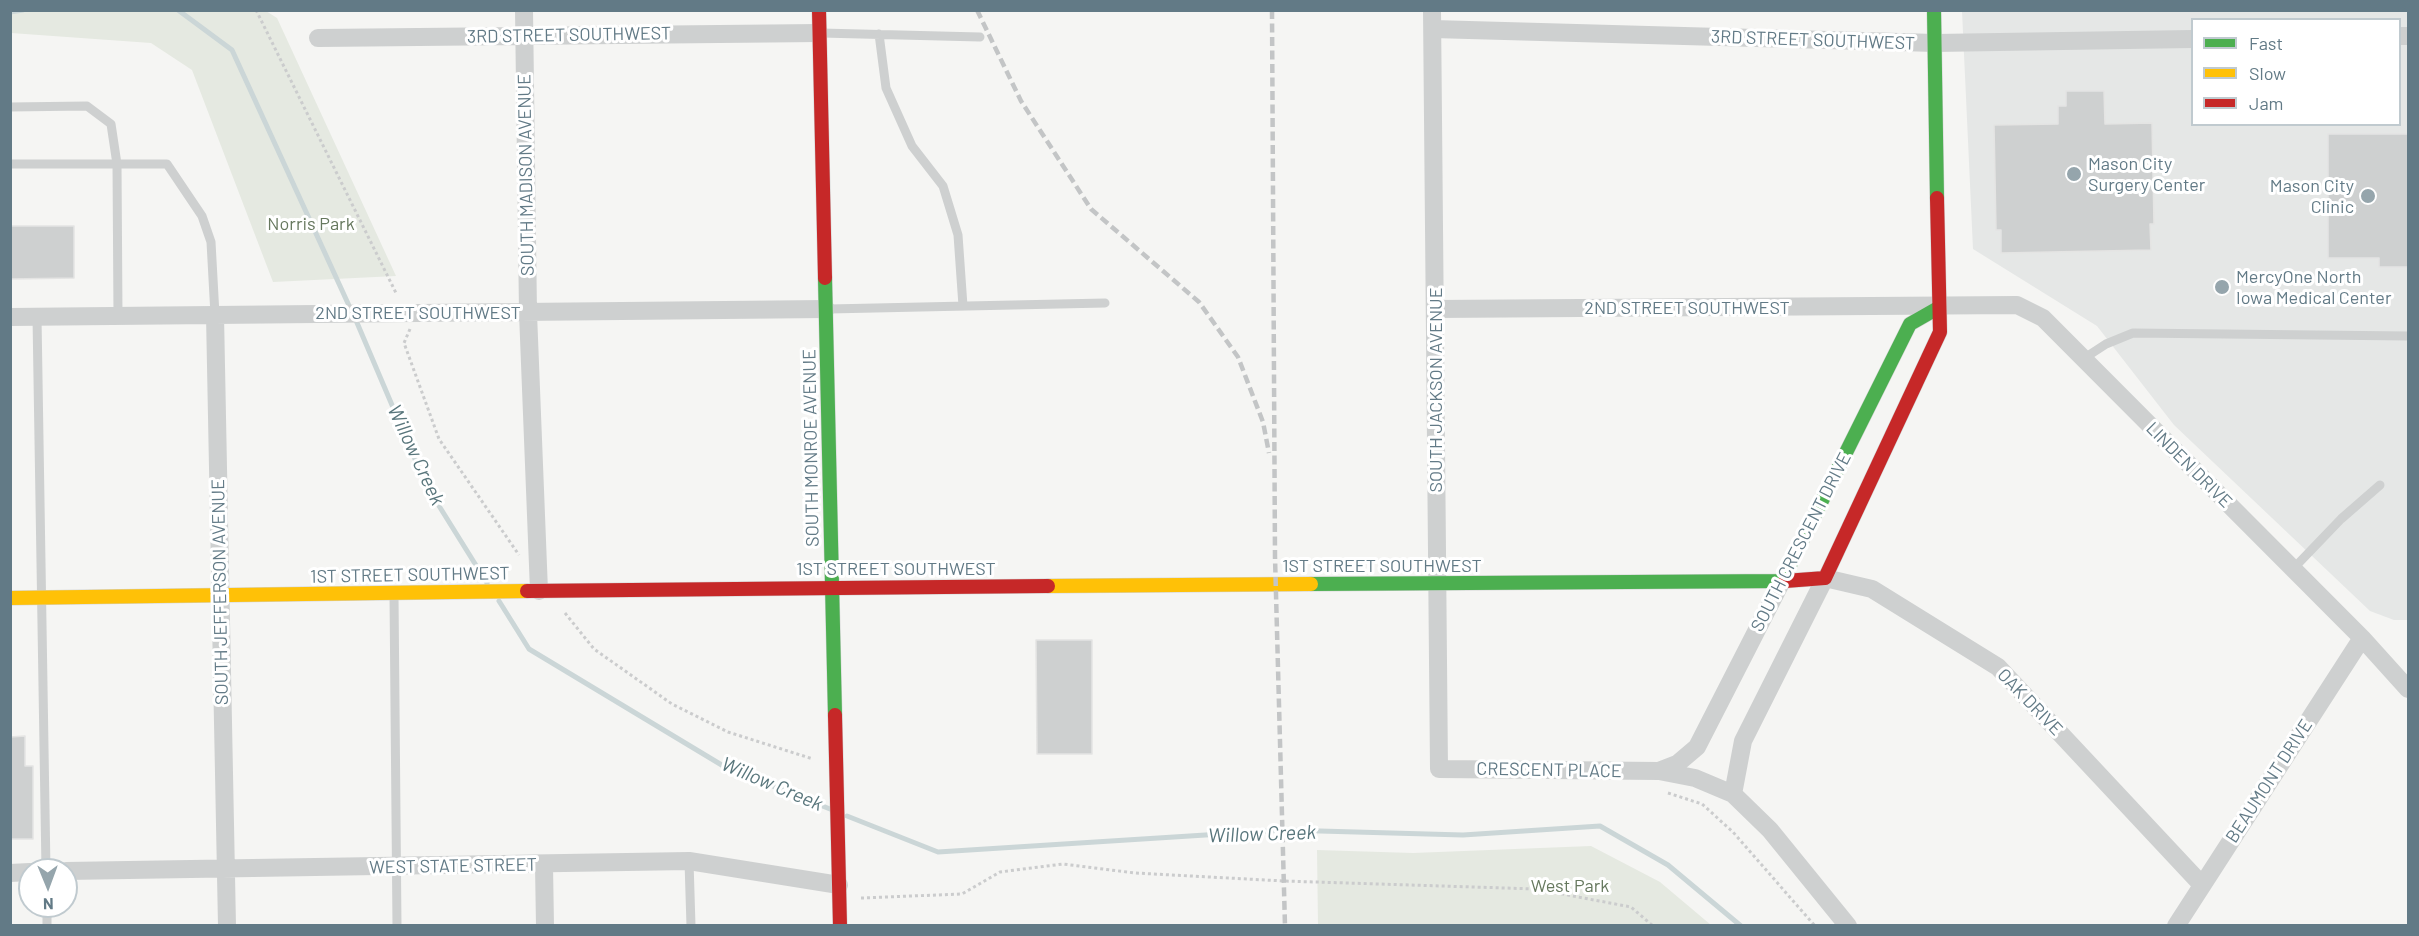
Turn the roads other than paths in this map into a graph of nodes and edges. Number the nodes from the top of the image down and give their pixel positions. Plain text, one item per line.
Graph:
1 (524, 10) edge
2 (819, 10) edge
3 (1432, 10) edge
4 (1934, 10) edge
5 (1433, 30) junction
6 (819, 33) junction
7 (879, 34) junction
8 (524, 35) junction
9 (980, 37) dead end
10 (318, 38) dead end
11 (2191, 39) edge
12 (1935, 43) junction
13 (10, 107) edge
14 (10, 164) edge
15 (117, 164) junction
16 (1105, 303) dead end
17 (963, 306) junction
18 (1938, 308) junction
19 (826, 309) junction
20 (1435, 309) junction
21 (528, 313) junction
22 (215, 315) junction
23 (118, 316) junction
24 (10, 317) edge
25 (37, 317) junction
26 (2409, 336) edge
27 (2083, 359) junction
28 (2380, 484) dead end
29 (2293, 569) junction
30 (1825, 578) junction
31 (1782, 581) junction
32 (1437, 583) junction
33 (832, 587) junction
34 (536, 591) junction
35 (394, 593) junction
36 (220, 595) junction
37 (10, 598) edge
38 (41, 598) junction
39 (2362, 638) junction
40 (2409, 689) edge
41 (1439, 769) joint
42 (1659, 771) junction
43 (1733, 794) junction
44 (46, 858) edge
45 (690, 861) junction
46 (544, 865) junction
47 (395, 867) junction
48 (226, 869) junction
49 (78, 871) edge
50 (839, 877) junction
51 (2202, 885) junction
52 (227, 926) edge
53 (397, 926) edge
54 (546, 926) edge
55 (691, 926) edge
56 (840, 926) edge
57 (1848, 926) edge
58 (2176, 926) edge

1 - 8 street, SOUTH MADISON AVENUE
2 - 6 main road, SOUTH MONROE AVENUE
3 - 5 street, SOUTH JACKSON AVENUE
4 - 12 main road, SOUTH CRESCENT DRIVE
5 - 12 street, 3RD STREET SOUTHWEST
5 - 20 street, SOUTH JACKSON AVENUE
6 - 7 lane
6 - 8 street, 3RD STREET SOUTHWEST
6 - 19 main road, SOUTH MONROE AVENUE
7 - 9 lane
7 - 17 lane
8 - 10 street, 3RD STREET SOUTHWEST
8 - 21 street, SOUTH MADISON AVENUE
11 - 12 street, 3RD STREET SOUTHWEST
12 - 18 main road, SOUTH CRESCENT DRIVE
13 - 15 lane
14 - 15 lane
15 - 22 lane
15 - 23 lane
16 - 17 lane
17 - 19 lane
18 - 20 street, 2ND STREET SOUTHWEST
18 - 27 street, LINDEN DRIVE
18 - 30 main road, SOUTH CRESCENT DRIVE
18 - 31 main road, SOUTH CRESCENT DRIVE
19 - 21 street, 2ND STREET SOUTHWEST
19 - 33 main road, SOUTH MONROE AVENUE
20 - 32 street, SOUTH JACKSON AVENUE
21 - 22 street, 2ND STREET SOUTHWEST
21 - 34 street, SOUTH MADISON AVENUE
22 - 23 street, 2ND STREET SOUTHWEST
22 - 36 street, SOUTH JEFFERSON AVENUE
23 - 25 street, 2ND STREET SOUTHWEST
24 - 25 street, 2ND STREET SOUTHWEST
25 - 38 lane
26 - 27 lane
27 - 29 street, LINDEN DRIVE
28 - 29 lane
29 - 39 street, LINDEN DRIVE
30 - 31 main road, OAK DRIVE
30 - 43 street, SOUTH CRESCENT DRIVE
30 - 51 street, OAK DRIVE
31 - 32 main road, 1ST STREET SOUTHWEST
31 - 42 street, SOUTH CRESCENT DRIVE
32 - 33 main road, 1ST STREET SOUTHWEST
32 - 41 street, SOUTH JACKSON AVENUE
33 - 34 main road, 1ST STREET SOUTHWEST
33 - 50 main road, SOUTH MONROE AVENUE
34 - 35 main road, 1ST STREET SOUTHWEST
35 - 36 main road, 1ST STREET SOUTHWEST
35 - 47 lane
36 - 38 main road, 1ST STREET SOUTHWEST
36 - 48 street, SOUTH JEFFERSON AVENUE
37 - 38 main road, 1ST STREET SOUTHWEST
38 - 44 lane
39 - 40 street, LINDEN DRIVE
39 - 51 street, BEAUMONT DRIVE
41 - 42 street, CRESCENT PLACE
42 - 43 street, CRESCENT PLACE
43 - 57 street
45 - 46 street, WEST STATE STREET
45 - 50 street, WEST STATE STREET
45 - 55 lane
46 - 47 street, WEST STATE STREET
46 - 54 street
47 - 48 street, WEST STATE STREET
47 - 53 lane
48 - 49 street, WEST STATE STREET
48 - 52 street, SOUTH JEFFERSON AVENUE
50 - 56 main road, SOUTH MONROE AVENUE
51 - 58 street, BEAUMONT DRIVE

